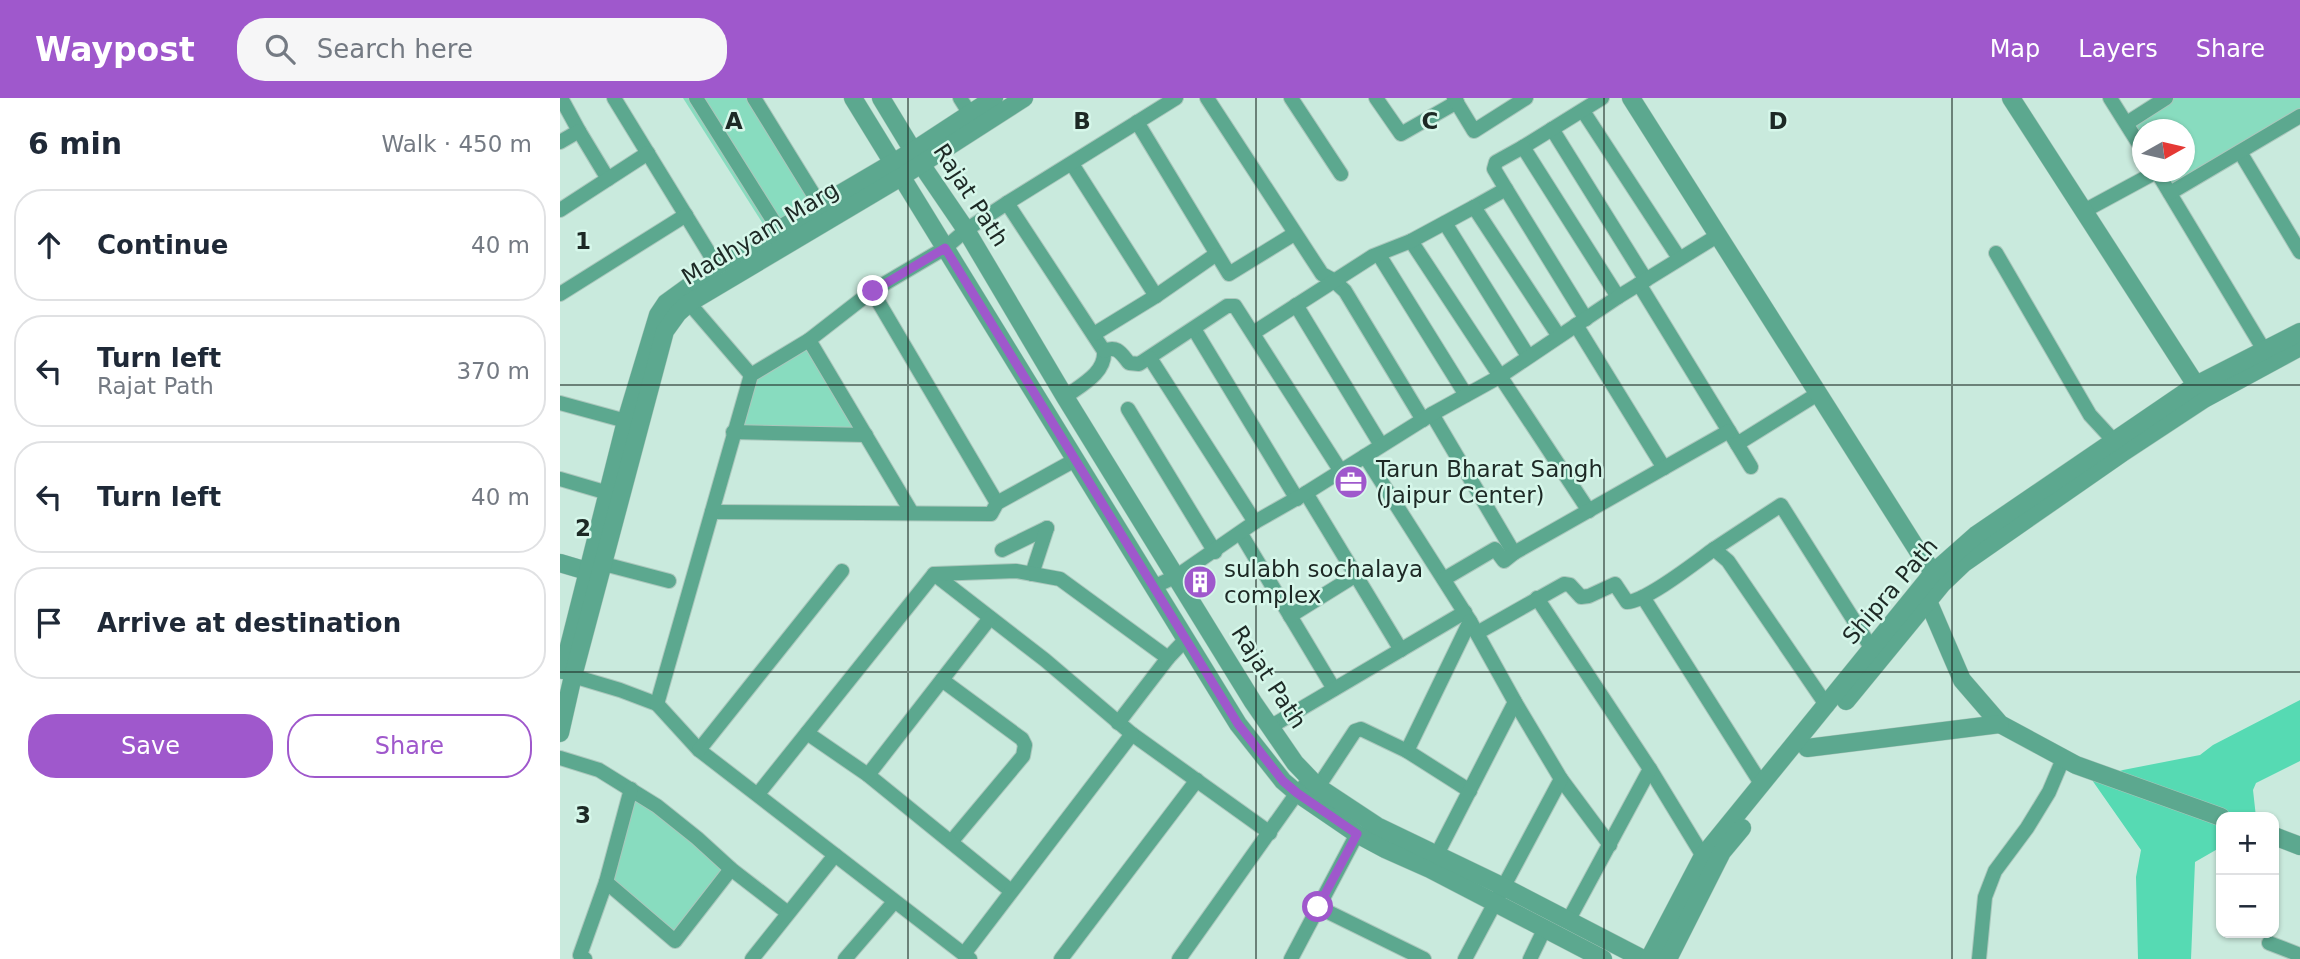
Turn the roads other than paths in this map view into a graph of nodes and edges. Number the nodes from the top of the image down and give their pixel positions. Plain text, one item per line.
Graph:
1 (561, 98) edge
2 (614, 98) edge
3 (696, 98) edge
4 (754, 98) edge
5 (853, 98) edge
6 (881, 98) edge
7 (994, 98) edge
8 (1024, 98) edge
9 (1176, 98) edge
10 (1207, 98) edge
11 (1291, 98) edge
12 (1376, 98) edge
13 (1526, 98) edge
14 (1602, 98) edge
15 (2011, 98) edge
16 (2110, 98) edge
17 (2166, 98) edge
18 (1634, 99) edge
19 (1456, 100) edge
20 (965, 106) edge
21 (1583, 111) junction
22 (2300, 117) edge
23 (1137, 122) junction
24 (2127, 123) junction
25 (1552, 129) junction
26 (579, 131) junction
27 (2132, 131) edge
28 (560, 142) edge
29 (1523, 147) junction
30 (2240, 152) junction
31 (648, 153) junction
32 (917, 158) junction
33 (1072, 164) junction
34 (897, 170) junction
35 (1341, 174) dead end
36 (608, 179) junction
37 (2138, 182) edge
38 (2163, 182) edge
39 (1506, 189) junction
40 (2170, 193) junction
41 (1007, 203) junction
42 (820, 205) junction
43 (1474, 206) junction
44 (560, 210) edge
45 (2084, 211) junction
46 (687, 215) junction
47 (1445, 223) junction
48 (779, 230) junction
49 (966, 230) junction
50 (1294, 234) junction
51 (1717, 236) junction
52 (1411, 241) junction
53 (945, 248) junction
54 (1996, 253) dead end
55 (2300, 253) edge
56 (1215, 255) junction
57 (1379, 255) junction
58 (1679, 258) junction
59 (718, 266) junction
60 (1333, 280) junction
61 (1642, 282) junction
62 (873, 291) junction
63 (560, 294) edge
64 (1156, 296) junction
65 (1618, 297) junction
66 (690, 303) junction
67 (1296, 304) junction
68 (1581, 322) junction
69 (1194, 329) junction
70 (2300, 332) edge
71 (1253, 333) junction
72 (1094, 334) junction
73 (1558, 335) junction
74 (809, 340) junction
75 (2300, 347) edge
76 (2264, 350) junction
77 (1104, 351) junction
78 (1528, 356) junction
79 (1150, 358) junction
80 (751, 375) junction
81 (1499, 377) junction
82 (2196, 385) junction
83 (1819, 393) junction
84 (1466, 395) junction
85 (1065, 397) junction
86 (560, 403) edge
87 (1128, 409) dead end
88 (1427, 417) junction
89 (626, 421) junction
90 (733, 432) junction
91 (866, 435) junction
92 (1733, 437) junction
93 (2114, 441) junction
94 (1381, 445) junction
95 (1365, 456) junction
96 (1075, 460) junction
97 (1751, 467) dead end
98 (1664, 468) junction
99 (1340, 470) junction
100 (560, 480) edge
101 (608, 493) junction
102 (1301, 496) junction
103 (997, 503) junction
104 (1589, 511) junction
105 (712, 512) junction
106 (912, 513) junction
107 (1255, 522) junction
108 (1241, 534) junction
109 (1002, 550) dead end
110 (1714, 550) junction
111 (1214, 552) junction
112 (1514, 553) junction
113 (560, 563) edge
114 (598, 570) junction
115 (842, 571) dead end
116 (934, 574) junction
117 (1032, 574) junction
118 (1356, 575) junction
119 (1177, 576) junction
120 (1938, 578) junction
121 (1444, 579) junction
122 (669, 581) dead end
123 (1153, 587) junction
124 (1643, 597) junction
125 (1537, 598) junction
126 (1928, 601) junction
127 (1290, 615) junction
128 (990, 618) junction
129 (1471, 622) junction
130 (1186, 639) junction
131 (1872, 649) junction
132 (1401, 650) junction
133 (1168, 658) junction
134 (566, 678) edge
135 (942, 680) junction
136 (1334, 689) junction
137 (1515, 702) junction
138 (657, 704) junction
139 (1827, 706) junction
140 (1118, 723) junction
141 (2000, 724) junction
142 (1270, 727) junction
143 (560, 733) edge
144 (807, 733) junction
145 (1132, 734) junction
146 (1807, 748) junction
147 (699, 750) junction
148 (1406, 751) junction
149 (560, 758) edge
150 (2070, 762) junction
151 (1650, 769) junction
152 (868, 775) junction
153 (1561, 779) junction
154 (1197, 780) junction
155 (1314, 783) junction
156 (1762, 785) junction
157 (631, 789) junction
158 (1470, 791) junction
159 (1297, 793) junction
160 (758, 794) junction
161 (2216, 815) edge
162 (1270, 833) junction
163 (1357, 834) junction
164 (951, 842) junction
165 (1610, 845) junction
166 (835, 855) junction
167 (1703, 856) junction
168 (1434, 861) junction
169 (731, 869) junction
170 (606, 882) junction
171 (1011, 891) junction
172 (1500, 895) junction
173 (894, 902) junction
174 (1318, 907) junction
175 (789, 913) junction
176 (1568, 921) junction
177 (1545, 928) junction
178 (2269, 943) dead end
179 (2300, 956) edge
180 (852, 957) edge
181 (967, 957) edge
182 (585, 959) edge
183 (752, 959) edge
184 (1061, 959) edge
185 (1179, 959) edge
186 (1291, 959) edge
187 (1424, 959) edge
188 (1465, 959) edge
189 (1530, 959) edge
190 (1601, 959) edge
191 (1643, 959) edge
192 (1648, 959) edge
193 (1668, 959) edge
194 (1979, 959) edge

1 - 26 street
2 - 31 street
3 - 48 street
4 - 42 street
5 - 34 street, Rajat Path
6 - 32 street, Rajat Path
7 - 20 street, Madhyam Marg
8 - 32 street, Madhyam Marg
9 - 23 street
10 - 50 street
11 - 35 street
12 - 19 street
13 - 19 street
14 - 21 street
15 - 45 street
16 - 24 street
17 - 24 street
18 - 51 street
20 - 32 street, Madhyam Marg
21 - 25 street
21 - 58 street
22 - 30 street
23 - 33 street
23 - 56 street
24 - 27 street
25 - 29 street
25 - 61 street
26 - 28 street
26 - 36 street
29 - 39 street
29 - 65 street
30 - 40 street
30 - 55 street
31 - 36 street
31 - 46 street
32 - 34 street, Madhyam Marg
32 - 49 street, Rajat Path
33 - 41 street
33 - 64 street
34 - 42 street, Madhyam Marg
34 - 53 street, Rajat Path
34 - 66 street, Madhyam Marg
36 - 44 street
37 - 45 street
38 - 40 street
39 - 43 street
39 - 68 street
40 - 76 street
41 - 49 street
41 - 72 street
42 - 48 street, Madhyam Marg
43 - 47 street
43 - 73 street
45 - 82 street
46 - 59 street
46 - 63 street
47 - 52 street
47 - 78 street
48 - 59 street, Madhyam Marg
49 - 53 street
49 - 85 street, Rajat Path
50 - 56 street
50 - 60 street
51 - 58 street
51 - 83 street
52 - 57 street
52 - 81 street
53 - 62 street
53 - 96 street, Rajat Path
54 - 93 street
56 - 64 street
57 - 60 street
57 - 84 street
58 - 61 street
59 - 89 street, Madhyam Marg
60 - 67 street
60 - 88 street
61 - 65 street
61 - 92 street
62 - 74 street
62 - 103 street
64 - 72 street
65 - 68 street
66 - 80 street
66 - 114 street, Madhyam Marg
67 - 71 street
67 - 94 street
68 - 73 street
68 - 98 street
69 - 71 street
69 - 79 street
69 - 102 street
70 - 76 street, Shipra Path
71 - 99 street
72 - 77 street
73 - 78 street
74 - 80 street
74 - 91 street
75 - 120 street, Shipra Path
76 - 82 street, Shipra Path
77 - 79 street
77 - 85 street
78 - 81 street
79 - 107 street
80 - 90 street
81 - 84 street
81 - 104 street
82 - 93 street, Shipra Path
83 - 92 street
83 - 120 street
84 - 88 street
85 - 119 street, Rajat Path
86 - 89 street
87 - 111 street
88 - 94 street
88 - 112 street
89 - 101 street, Madhyam Marg
90 - 91 street
90 - 105 street
91 - 106 street
92 - 97 street
92 - 98 street
93 - 120 street, Shipra Path
94 - 95 street
95 - 99 street
95 - 121 street
96 - 103 street
96 - 123 street, Rajat Path
98 - 104 street
99 - 102 street
100 - 101 street
101 - 114 street, Madhyam Marg
102 - 107 street
102 - 118 street
103 - 106 street
104 - 112 street
105 - 106 street
105 - 138 street
107 - 108 street
108 - 111 street
108 - 127 street
109 - 117 street
110 - 124 street
110 - 131 street
110 - 139 street
111 - 119 street
112 - 121 street
113 - 114 street
114 - 122 street
114 - 134 street, Madhyam Marg
115 - 147 street
116 - 117 street
116 - 128 street
116 - 144 street
117 - 133 street
118 - 127 street
118 - 132 street
119 - 123 street
119 - 142 street, Rajat Path
120 - 126 street, Shipra Path
120 - 131 street, Shipra Path
121 - 129 street
123 - 130 street, Rajat Path
124 - 125 street
124 - 156 street
125 - 129 street
125 - 151 street
126 - 141 street
126 - 146 street, Shipra Path
127 - 136 street
128 - 135 street
128 - 140 street
129 - 132 street
129 - 137 street
129 - 148 street
130 - 133 street
130 - 159 street, Rajat Path
131 - 139 street, Shipra Path
132 - 136 street
133 - 140 street
134 - 138 street
134 - 143 street, Madhyam Marg
135 - 152 street
135 - 164 street
136 - 142 street
137 - 153 street
137 - 158 street
138 - 147 street
139 - 156 street, Shipra Path
140 - 145 street
141 - 146 street
141 - 150 street
142 - 155 street, Rajat Path
144 - 152 street
144 - 160 street
145 - 154 street
145 - 171 street
146 - 193 street, Shipra Path
147 - 160 street
148 - 155 street
148 - 158 street
149 - 157 street
150 - 161 street
150 - 194 street
151 - 165 street
151 - 167 street
152 - 164 street
153 - 165 street
153 - 172 street
154 - 162 street
154 - 184 street
155 - 159 street
155 - 168 street, Rajat Path
156 - 167 street, Shipra Path
157 - 169 street
157 - 170 street
158 - 168 street
159 - 162 street
159 - 163 street, Rajat Path
160 - 166 street
162 - 185 street
163 - 168 street, Rajat Path
163 - 174 street
164 - 171 street
165 - 176 street
166 - 173 street
166 - 175 street
167 - 192 street, Shipra Path
168 - 172 street, Rajat Path
169 - 170 street
169 - 175 street
170 - 182 street
171 - 181 street
172 - 176 street, Rajat Path
172 - 177 street, Rajat Path
172 - 188 street
173 - 180 street
173 - 181 street
174 - 186 street
174 - 187 street
175 - 183 street
176 - 191 street, Rajat Path
177 - 189 street
177 - 190 street, Rajat Path
178 - 179 street

